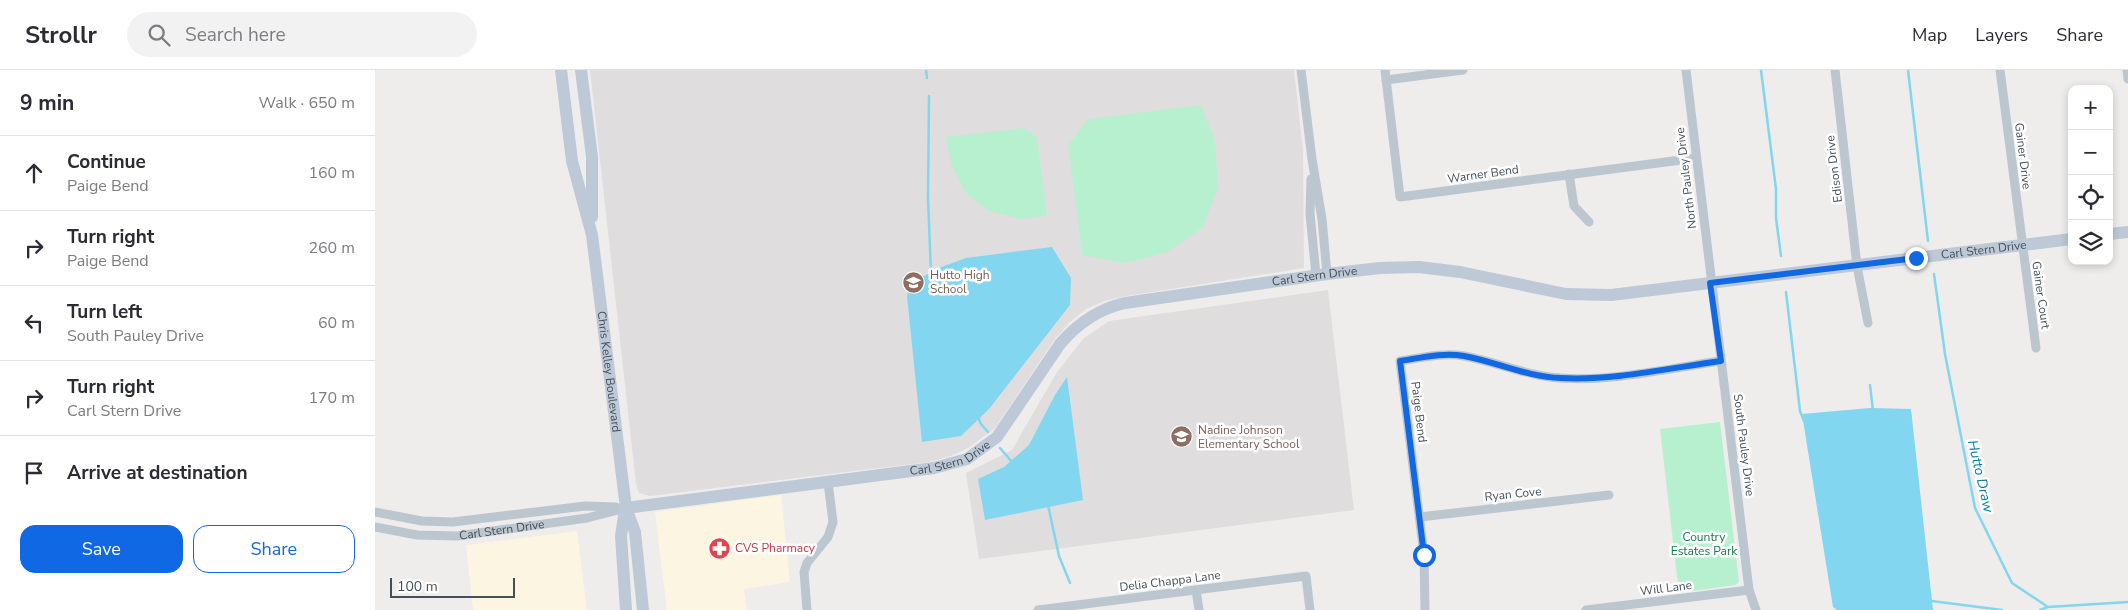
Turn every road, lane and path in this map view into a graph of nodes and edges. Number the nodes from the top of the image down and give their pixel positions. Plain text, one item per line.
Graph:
1 (561, 70) edge
2 (581, 70) edge
3 (1301, 70) edge
4 (1385, 70) edge
5 (1463, 70) edge
6 (1686, 70) edge
7 (1835, 70) edge
8 (2000, 70) edge
9 (2127, 70) edge
10 (2128, 79) edge
11 (1386, 80) junction
12 (1696, 158) junction
13 (1569, 174) junction
14 (1589, 222) dead end
15 (2128, 232) edge
16 (2113, 234) edge
17 (592, 235) junction
18 (2068, 239) edge
19 (2021, 245) junction
20 (1857, 266) junction
21 (1322, 275) junction
22 (1710, 283) junction
23 (1868, 323) dead end
24 (2036, 348) dead end
25 (1721, 361) junction
26 (828, 482) junction
27 (1609, 495) dead end
28 (626, 508) junction
29 (375, 512) edge
30 (1420, 517) junction
31 (375, 527) edge
32 (1196, 590) junction
33 (1749, 590) junction
34 (1646, 606) edge
35 (1083, 607) edge
36 (626, 610) edge
37 (643, 610) edge
38 (807, 610) edge
39 (1038, 610) edge
40 (1199, 610) edge
41 (1310, 610) edge
42 (1425, 610) edge
43 (1586, 610) edge
44 (1756, 610) edge

1 - 17 street, Chris Kelley Boulevard
2 - 17 street, Chris Kelley Boulevard
3 - 21 street
4 - 11 street, Warner Bend
5 - 11 street
6 - 12 street, North Pauley Drive
7 - 20 street, Edison Drive
8 - 19 street, Gainer Drive
9 - 10 street
11 - 13 street, Warner Bend
12 - 13 street, Warner Bend
12 - 22 street, North Pauley Drive
13 - 14 street
15 - 16 street
17 - 28 street, Chris Kelley Boulevard
18 - 19 street, Carl Stern Drive
19 - 20 street, Carl Stern Drive
19 - 24 street, Gainer Court
20 - 22 street, Carl Stern Drive
20 - 23 street, Edison Drive
21 - 22 street, Carl Stern Drive
21 - 26 street, Carl Stern Drive
22 - 25 street, South Pauley Drive
25 - 30 street, Paige Bend
25 - 33 street, South Pauley Drive
26 - 28 street, Carl Stern Drive
26 - 38 street
27 - 30 street, Ryan Cove
28 - 29 street, Carl Stern Drive
28 - 31 street, Carl Stern Drive
28 - 36 street, Chris Kelley Boulevard
28 - 37 street, Chris Kelley Boulevard
30 - 42 street, Paige Bend
32 - 35 street, Delia Chappa Lane
32 - 40 street
32 - 41 street, Delia Chappa Lane
33 - 34 street, Will Lane
33 - 44 street, South Pauley Drive
34 - 43 street, Will Lane
35 - 39 street, Delia Chappa Lane

